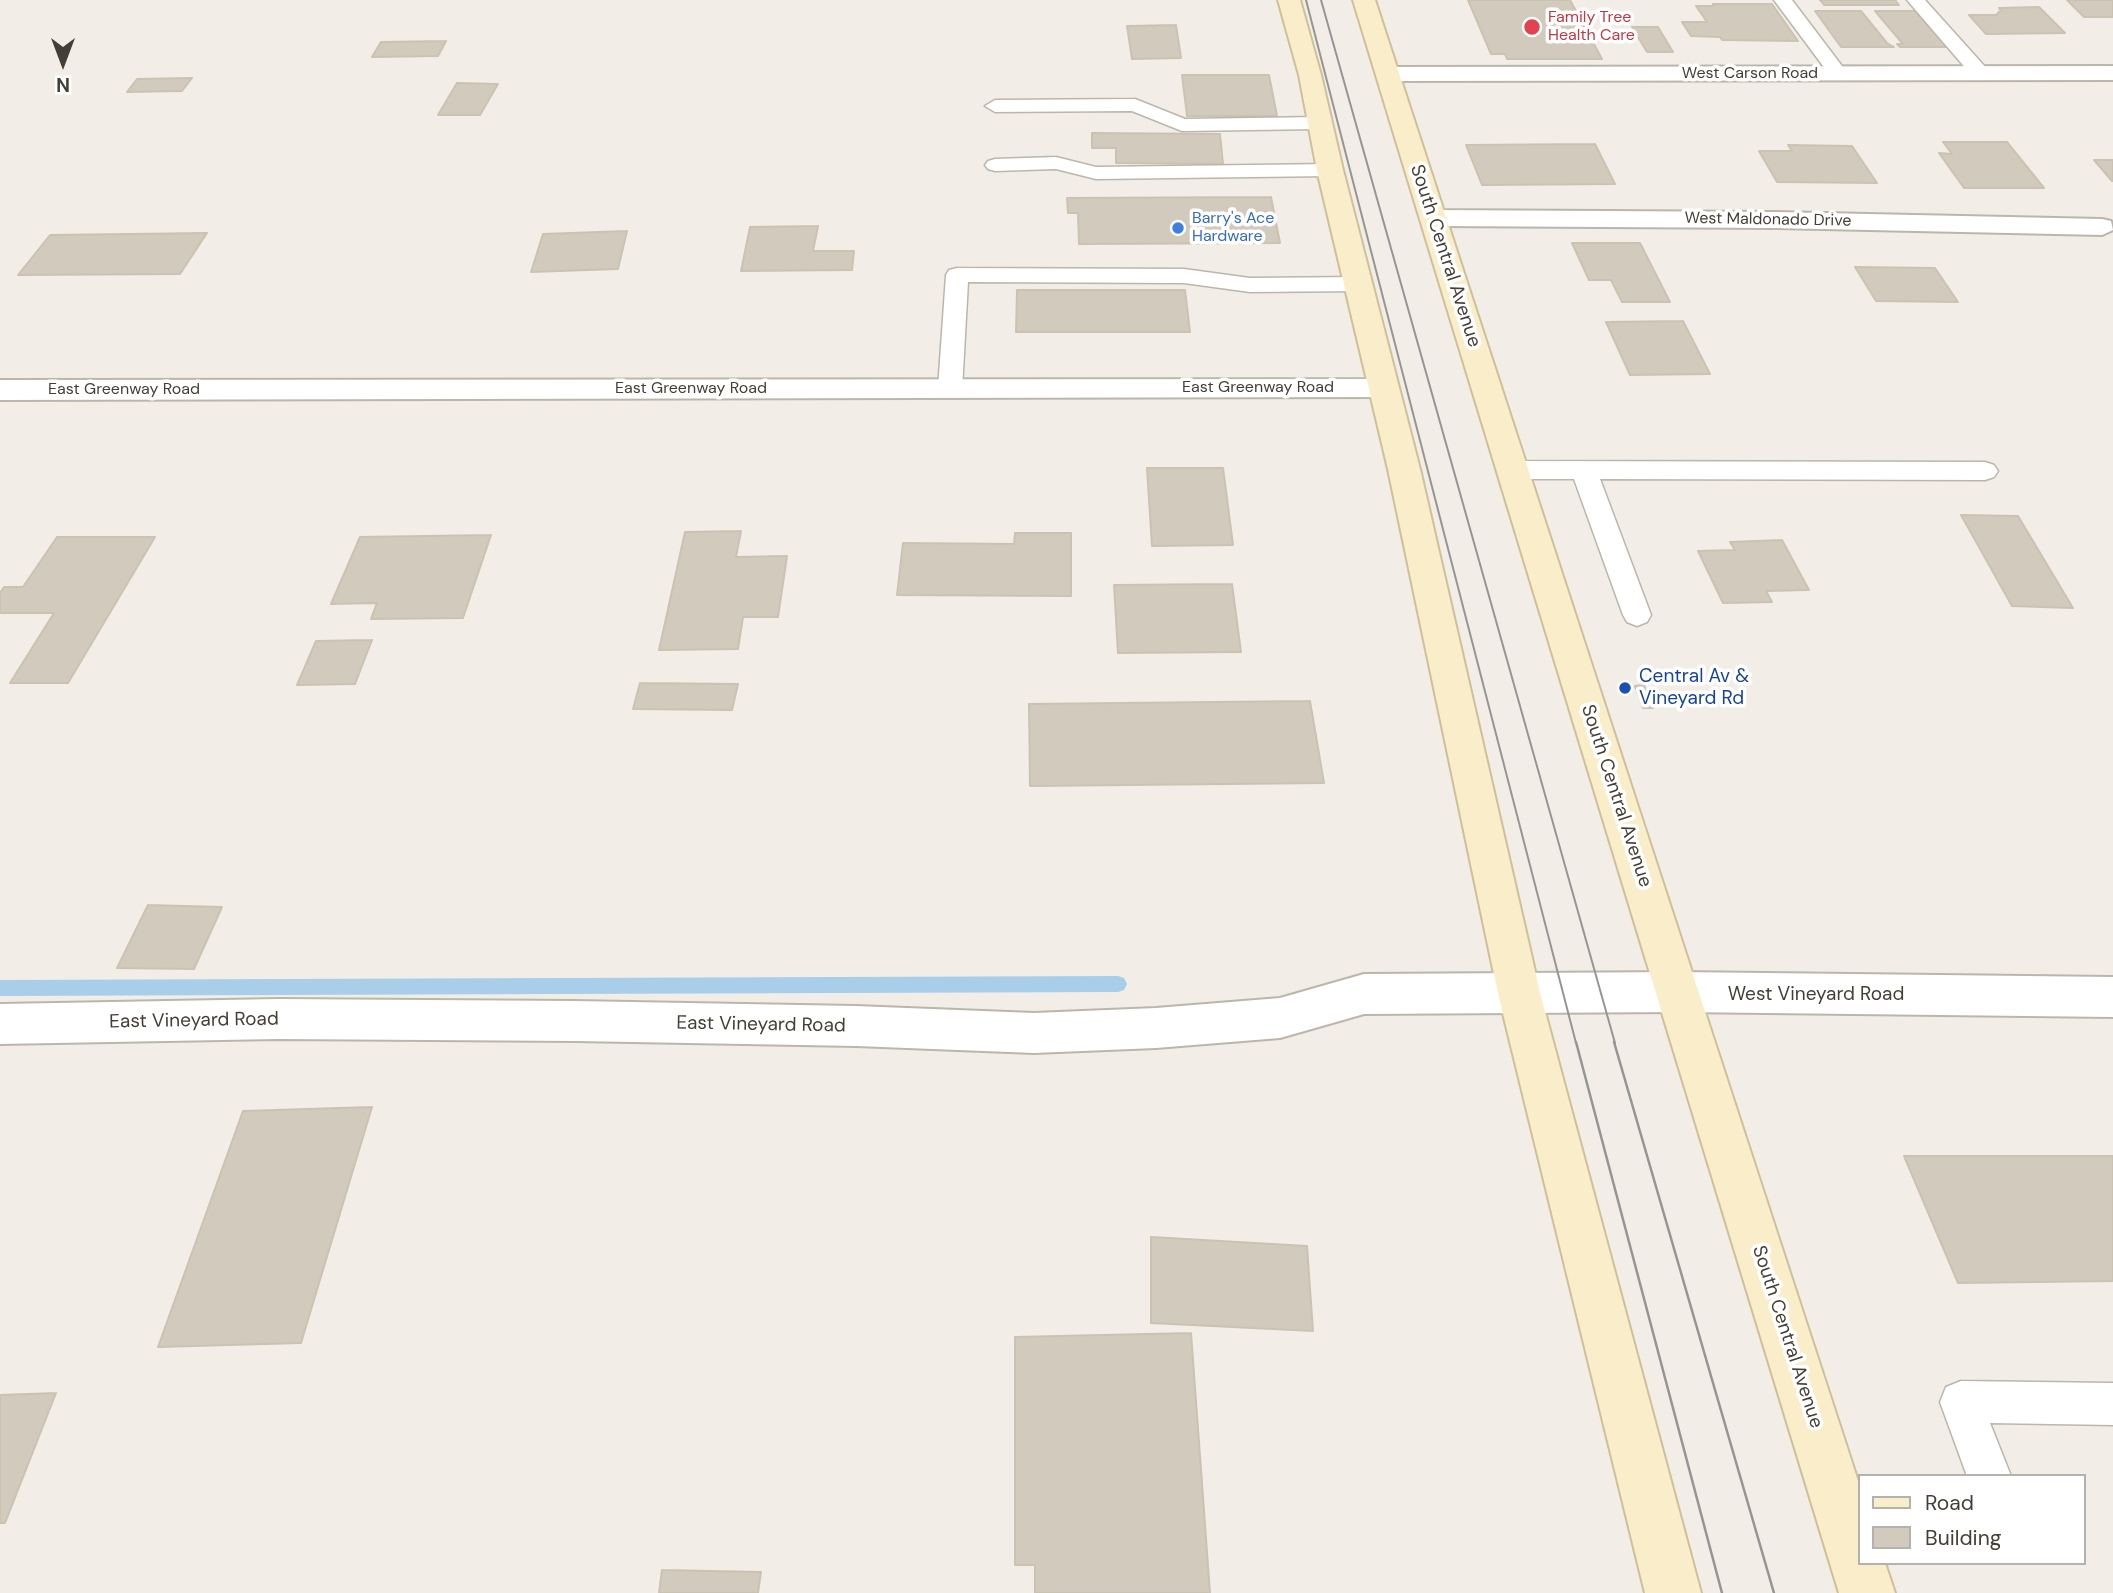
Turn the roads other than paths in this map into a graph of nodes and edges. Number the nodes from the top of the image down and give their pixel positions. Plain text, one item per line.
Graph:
1 (1289, 0) edge
2 (1364, 0) edge
3 (1783, 0) edge
4 (1916, 0) edge
5 (1387, 74) junction
6 (1839, 74) junction
7 (1981, 74) junction
8 (2113, 74) edge
9 (995, 106) dead end
10 (1320, 124) junction
11 (995, 164) dead end
12 (1330, 170) junction
13 (1433, 218) junction
14 (2102, 227) dead end
15 (1360, 284) junction
16 (1382, 388) junction
17 (950, 389) junction
18 (0, 390) edge
19 (1513, 470) junction
20 (1584, 471) junction
21 (1985, 471) dead end
22 (1637, 615) dead end
23 (1679, 992) junction
24 (1519, 993) junction
25 (2113, 997) edge
26 (0, 1024) edge
27 (2113, 1404) edge
28 (1988, 1474) edge
29 (1855, 1535) edge
30 (1861, 1565) edge
31 (1674, 1593) edge
32 (1867, 1593) edge

1 - 10 main road
2 - 5 main road, South Central Avenue
3 - 6 lane
4 - 7 lane
5 - 6 street, West Carson Road
5 - 13 main road, South Central Avenue
6 - 7 street, West Carson Road
7 - 8 street, West Carson Road
9 - 10 lane
10 - 12 main road
11 - 12 lane
12 - 15 main road
13 - 14 street, West Maldonado Drive
13 - 19 main road, South Central Avenue
15 - 16 main road
15 - 17 lane
16 - 17 street, East Greenway Road
16 - 24 main road
17 - 18 street, East Greenway Road
19 - 20 lane
19 - 23 main road, South Central Avenue
20 - 21 lane
20 - 22 lane
23 - 24 street, West Vineyard Road
23 - 25 street, West Vineyard Road
23 - 29 main road, South Central Avenue
24 - 26 street, East Vineyard Road
24 - 31 main road
27 - 28 lane
30 - 32 main road, South Central Avenue

